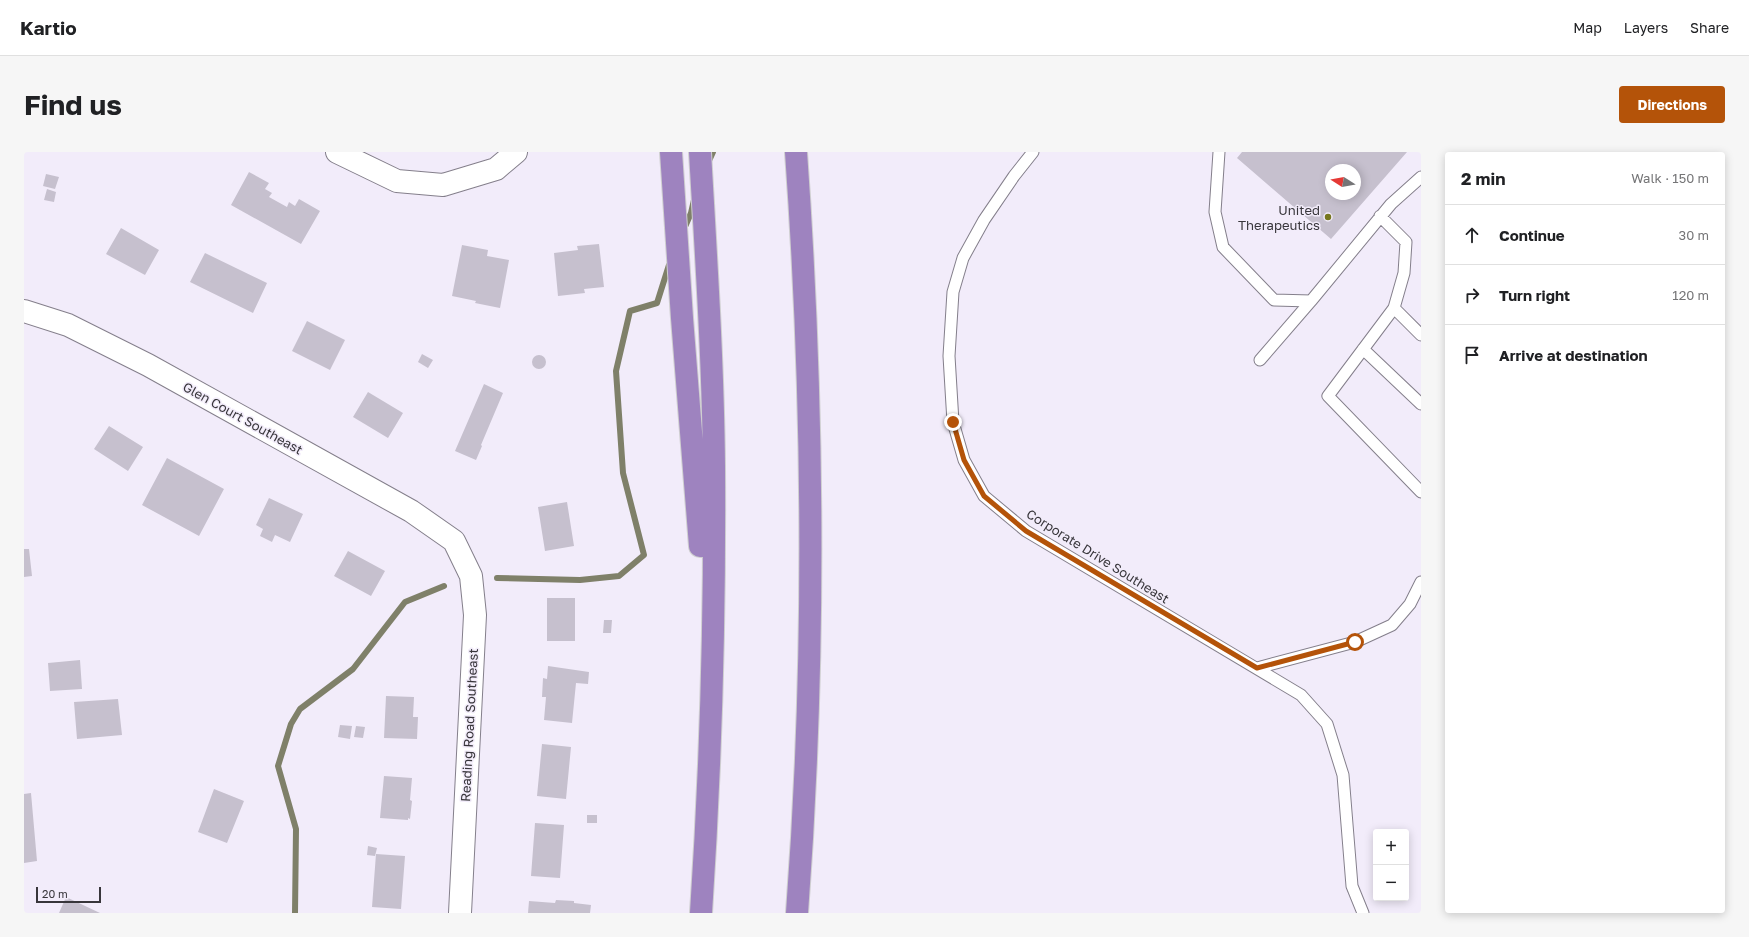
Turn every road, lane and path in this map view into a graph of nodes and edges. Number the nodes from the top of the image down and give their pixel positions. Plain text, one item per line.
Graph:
1 (337, 152) edge
2 (516, 152) edge
3 (671, 152) edge
4 (700, 152) edge
5 (796, 152) edge
6 (1033, 152) edge
7 (1219, 152) edge
8 (1421, 178) edge
9 (1380, 216) junction
10 (1311, 300) junction
11 (1394, 308) junction
12 (24, 311) edge
13 (1421, 335) edge
14 (1363, 349) junction
15 (1260, 360) dead end
16 (1421, 404) edge
17 (1421, 492) edge
18 (454, 541) joint
19 (1421, 582) edge
20 (1257, 668) junction
21 (712, 688) junction
22 (460, 913) edge
23 (701, 913) edge
24 (797, 913) edge
25 (1363, 913) edge

1 - 2 street
3 - 21 highway
4 - 21 highway
5 - 24 highway
6 - 20 lane, Corporate Drive Southeast
7 - 10 lane
8 - 9 lane
9 - 10 lane
9 - 11 lane
10 - 15 lane
11 - 13 lane
11 - 14 lane
12 - 18 street, Glen Court Southeast
14 - 16 lane
14 - 17 lane
18 - 22 street, Reading Road Southeast
19 - 20 lane
20 - 25 lane, Corporate Drive Southeast
21 - 23 highway

